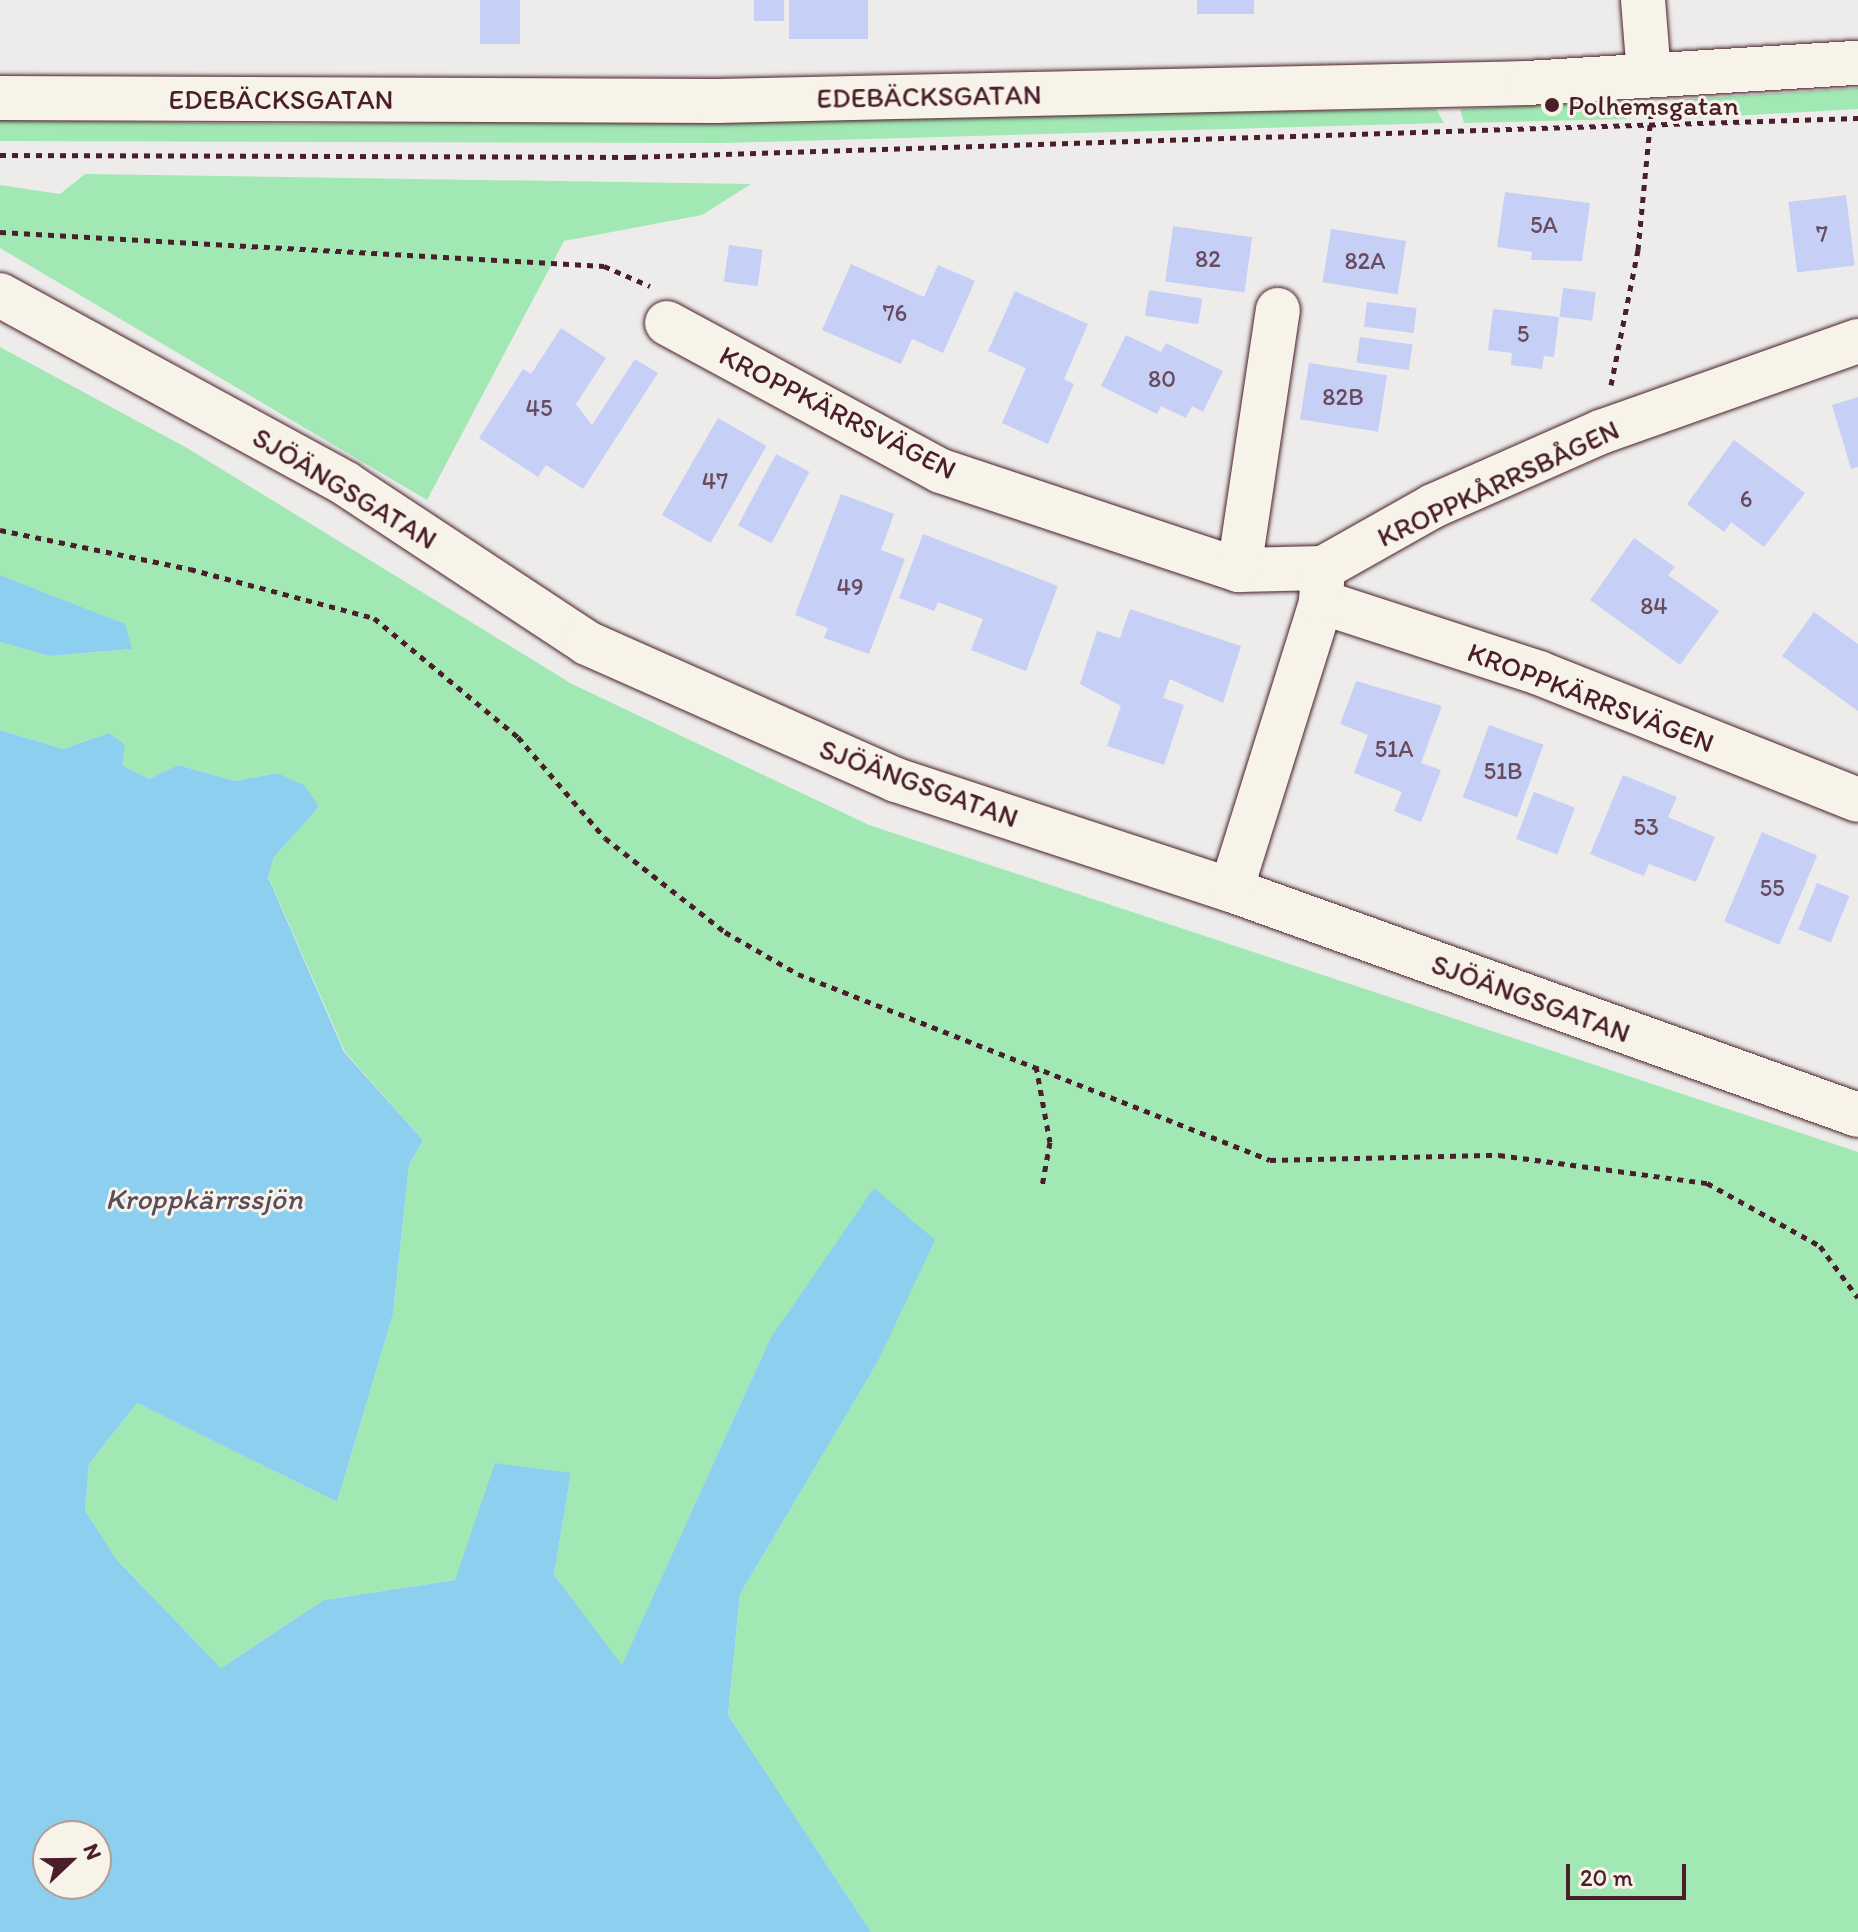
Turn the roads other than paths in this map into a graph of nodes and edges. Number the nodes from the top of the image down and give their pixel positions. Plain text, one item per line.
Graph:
1 (1643, 0) edge
2 (1858, 63) edge
3 (1649, 74) junction
4 (0, 98) edge
5 (0, 295) edge
6 (1278, 310) dead end
7 (667, 323) road end
8 (1858, 341) edge
9 (1239, 570) junction
10 (1322, 585) junction
11 (1858, 800) edge
12 (1231, 890) junction
13 (1858, 1115) edge

1 - 3 street
2 - 3 street, EDEBÄCKSGATAN
3 - 4 street, EDEBÄCKSGATAN
5 - 12 street, SJÖÄNGSGATAN
6 - 9 street
7 - 9 street, KROPPKÄRRSVÄGEN
8 - 10 street, KROPPKÅRRSBÅGEN
9 - 10 street, KROPPKÄRRSVÄGEN
10 - 11 street, KROPPKÄRRSVÄGEN
10 - 12 street
12 - 13 street, SJÖÄNGSGATAN

